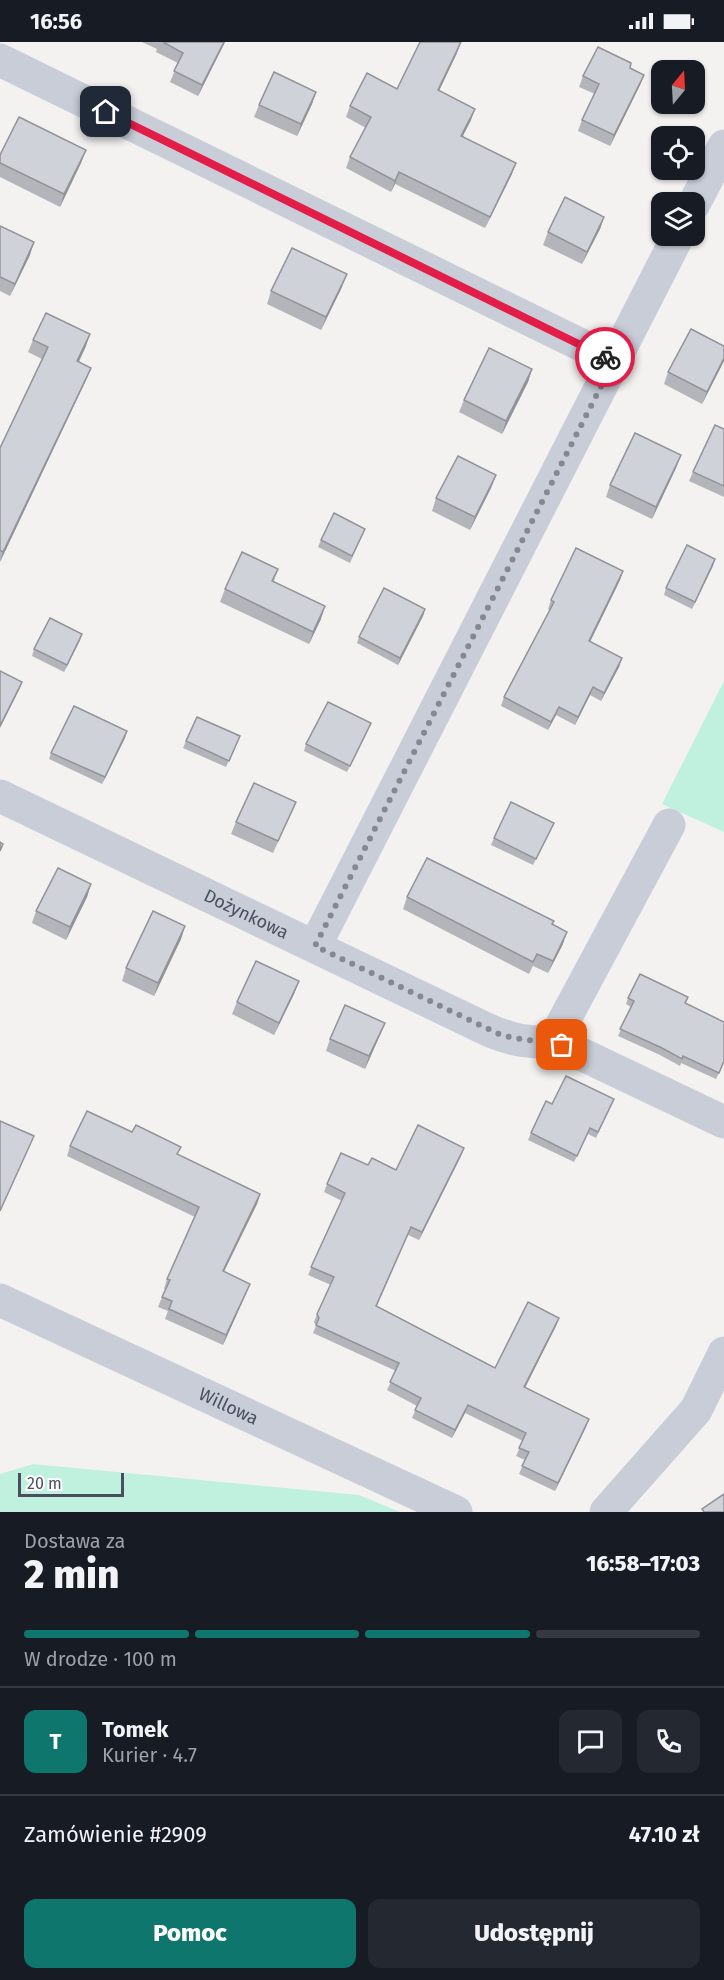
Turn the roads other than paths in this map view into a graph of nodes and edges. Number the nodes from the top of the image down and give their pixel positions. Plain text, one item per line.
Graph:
1 (0, 60) edge
2 (724, 146) edge
3 (700, 192) edge
4 (673, 246) edge
5 (614, 361) junction
6 (0, 796) edge
7 (669, 825) dead end
8 (315, 946) junction
9 (542, 1041) junction
10 (724, 1122) edge
11 (0, 1300) edge
12 (724, 1353) edge
13 (456, 1512) edge
14 (606, 1512) edge

1 - 5 street
2 - 3 street
4 - 5 street
5 - 8 street
6 - 8 street, Dożynkowa
7 - 9 street
8 - 9 street, Dożynkowa
9 - 10 street, Dożynkowa
11 - 13 street, Willowa
12 - 14 street

